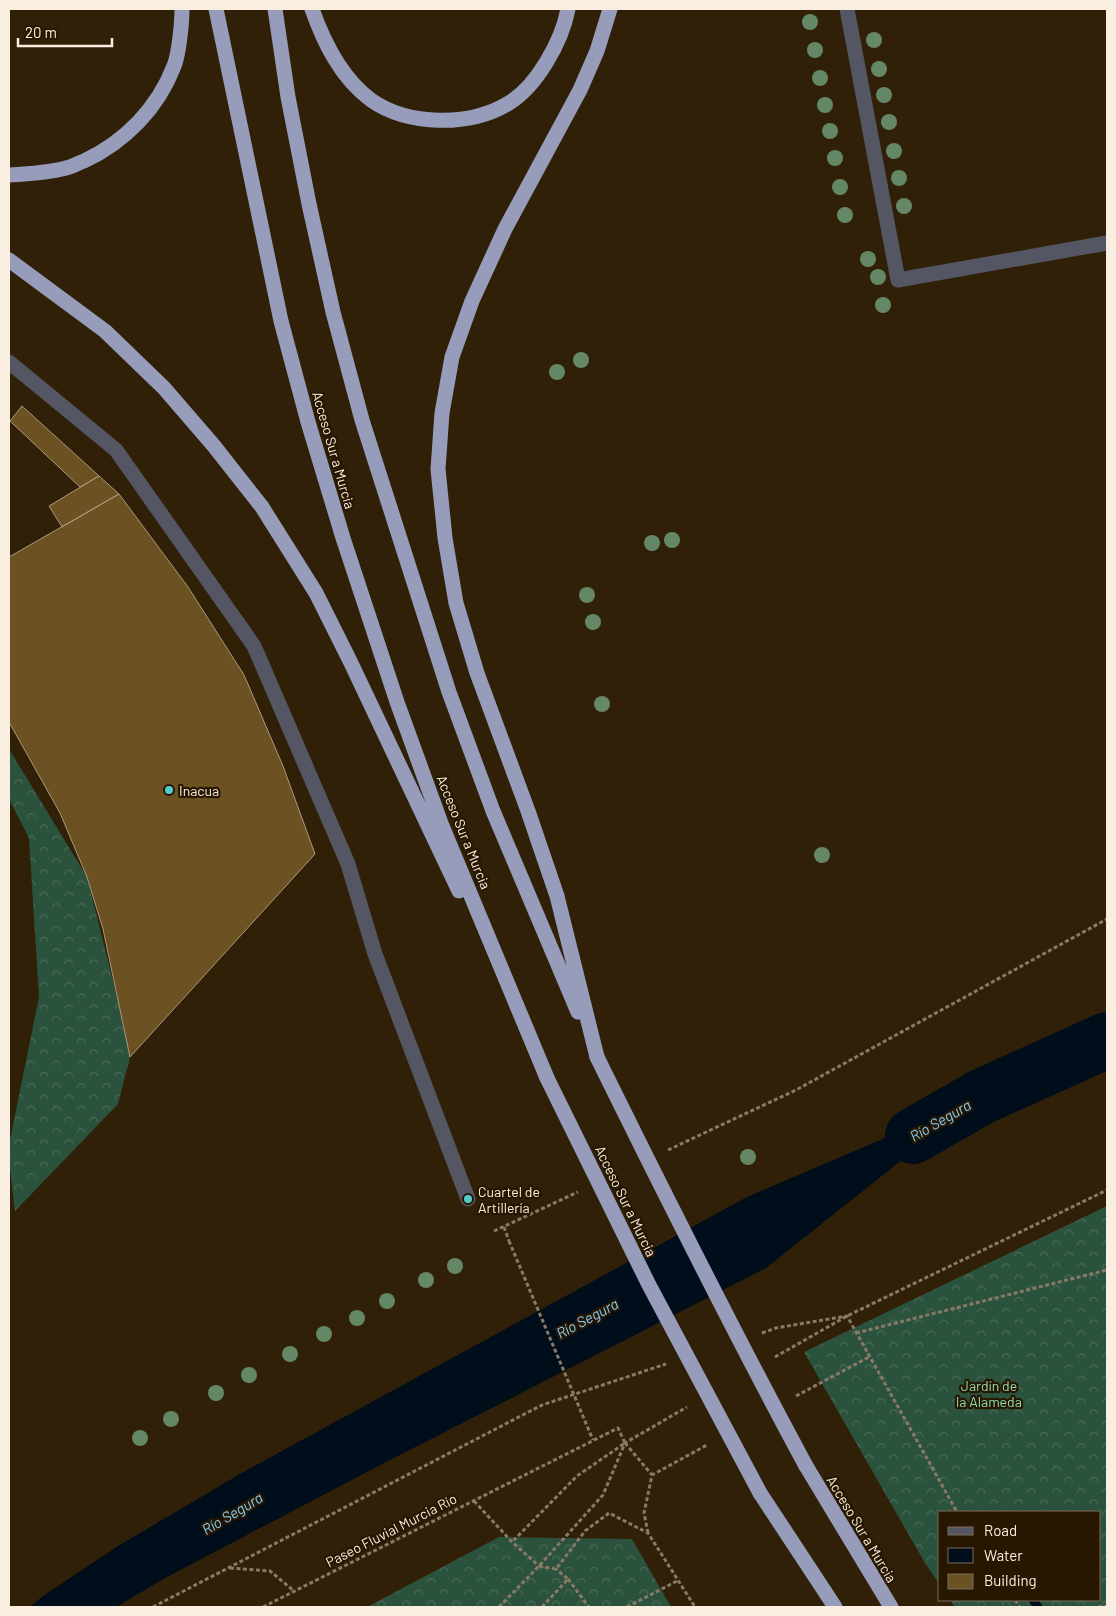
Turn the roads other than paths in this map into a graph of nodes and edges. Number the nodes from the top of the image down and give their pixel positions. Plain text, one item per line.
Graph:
1 (182, 9) edge
2 (216, 9) edge
3 (275, 9) edge
4 (312, 9) edge
5 (568, 9) edge
6 (610, 9) edge
7 (847, 9) edge
8 (9, 175) edge
9 (1107, 243) edge
10 (9, 260) edge
11 (9, 362) edge
12 (597, 1057) junction
13 (547, 1078) junction
14 (468, 1199) dead end
15 (760, 1492) junction
16 (830, 1607) edge
17 (835, 1607) edge
18 (891, 1607) edge

1 - 8 highway
2 - 13 highway, Acceso Sur a Murcia
3 - 12 highway, Acceso Sur a Murcia
4 - 5 highway
6 - 12 highway
7 - 9 street
10 - 13 highway
11 - 14 street
12 - 18 highway, Acceso Sur a Murcia, bridge
13 - 15 highway, Acceso Sur a Murcia, bridge
15 - 16 highway
15 - 17 highway, Acceso Sur a Murcia

